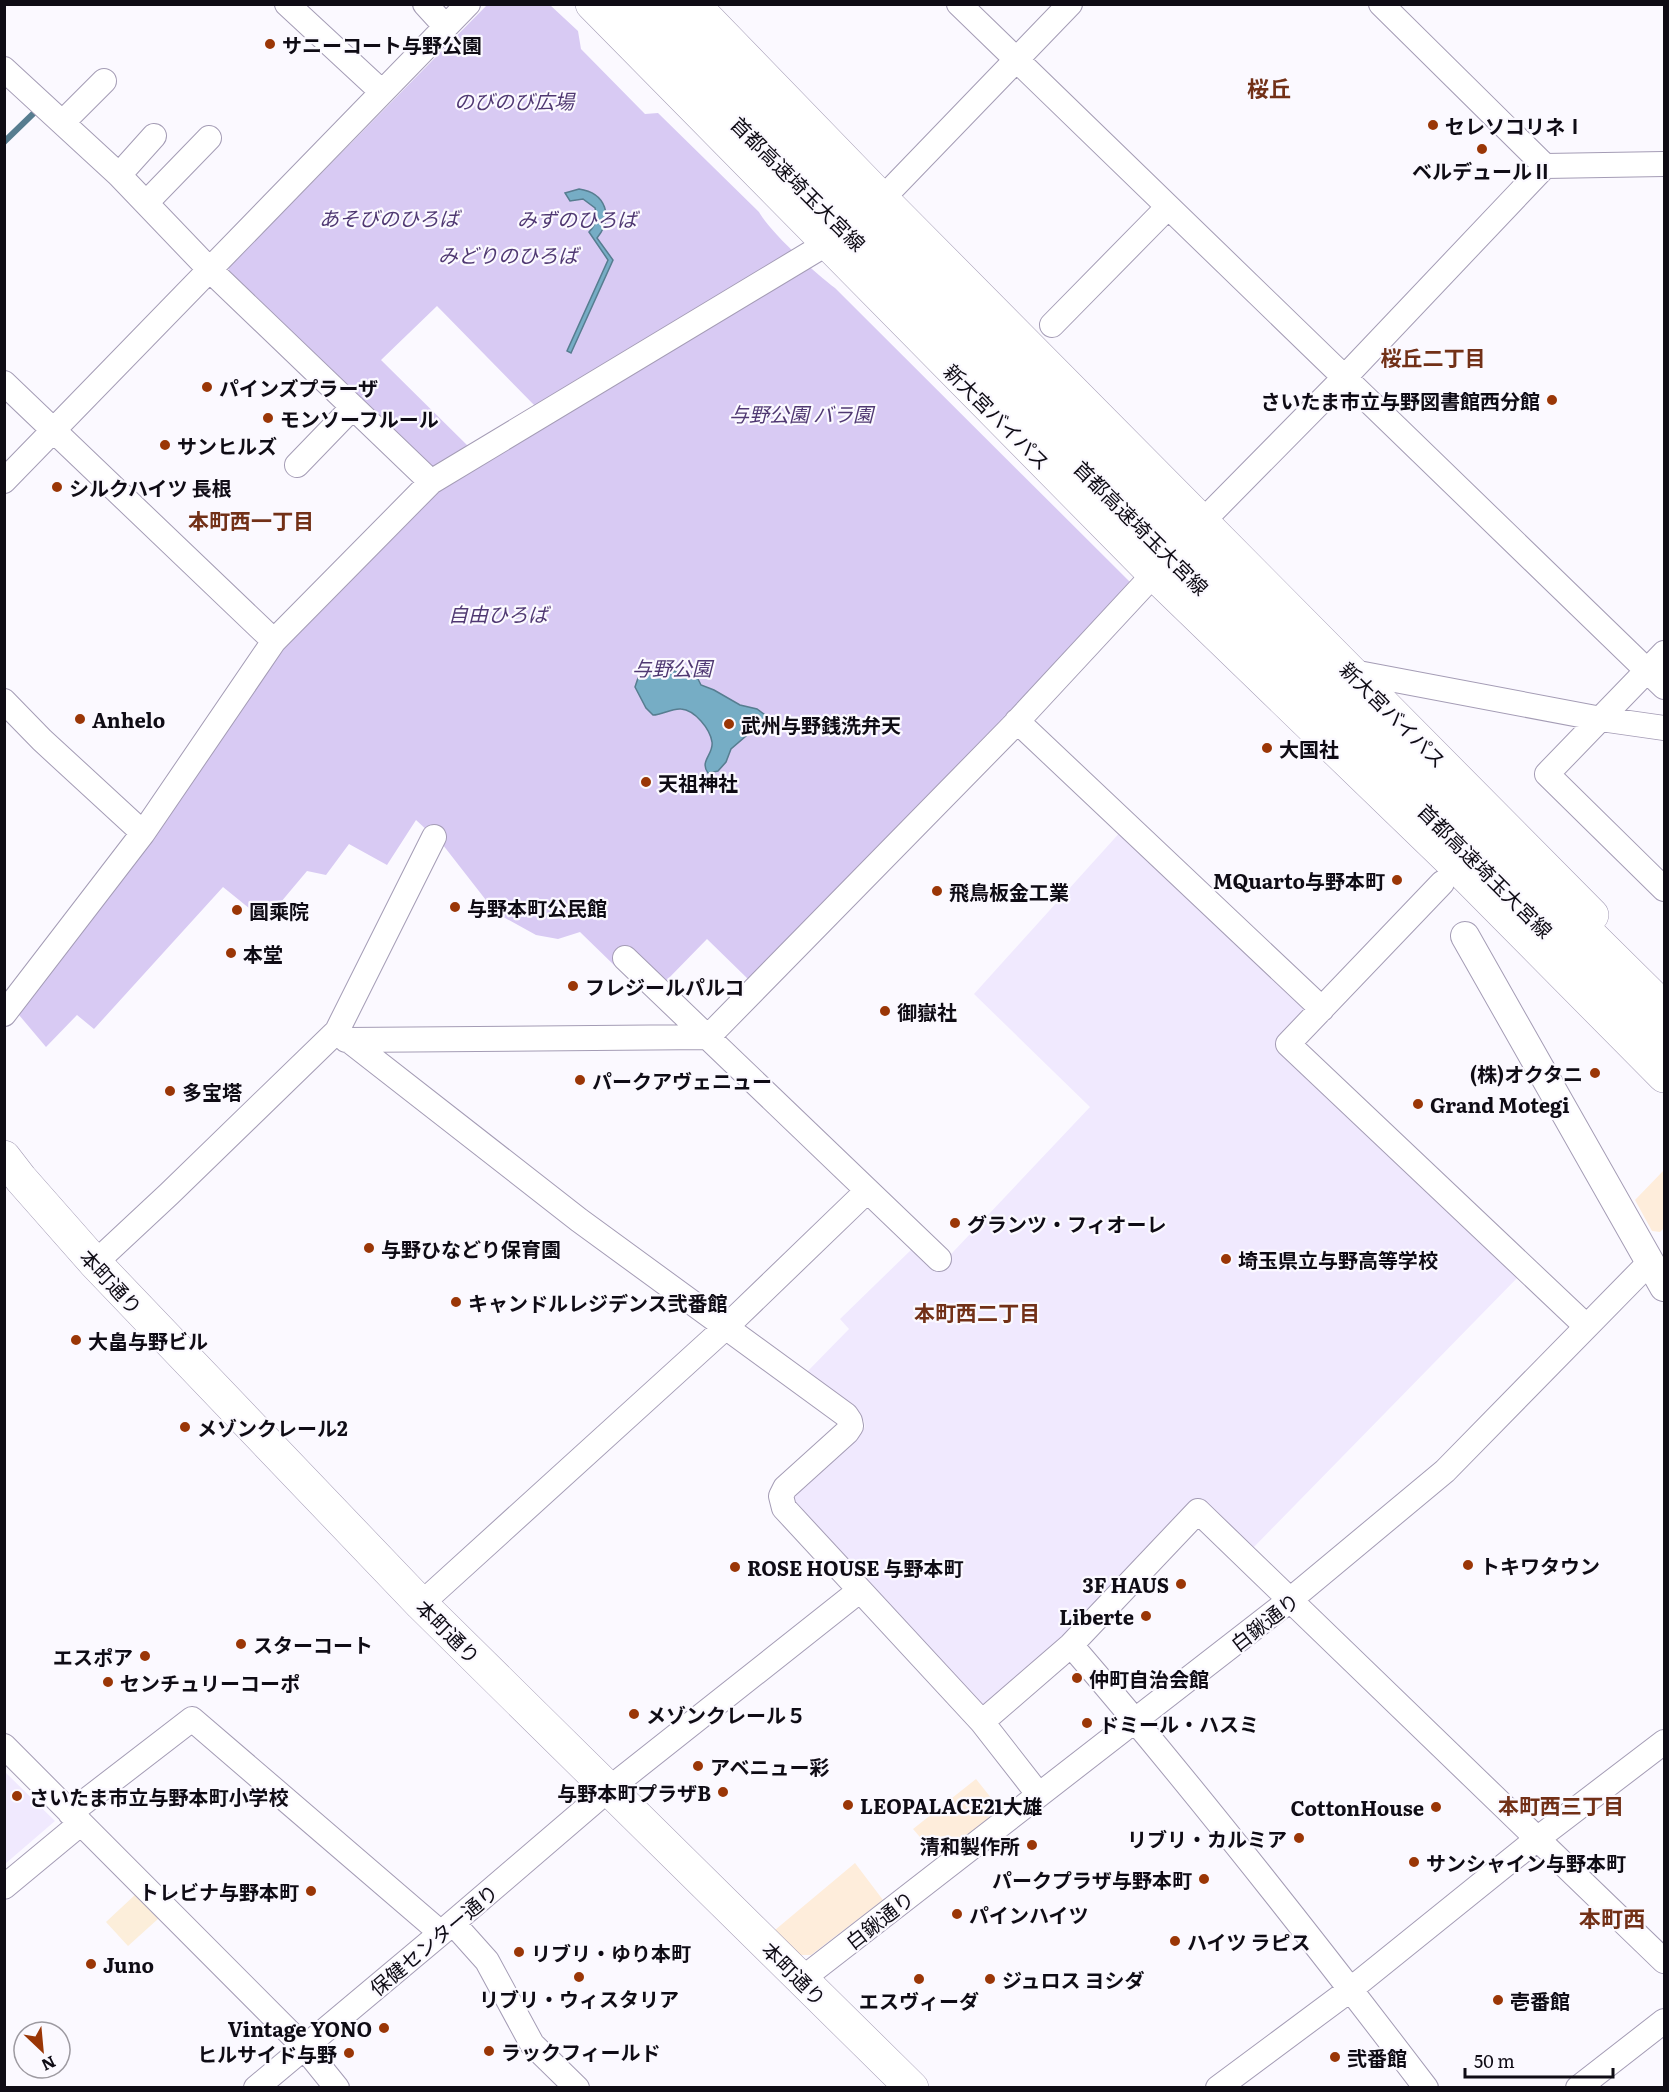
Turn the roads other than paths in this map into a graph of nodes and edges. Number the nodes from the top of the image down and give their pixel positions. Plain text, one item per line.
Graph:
1 (425, 4) edge
2 (468, 4) edge
3 (592, 4) edge
4 (621, 4) edge
5 (659, 4) edge
6 (693, 4) edge
7 (959, 4) edge
8 (1070, 4) edge
9 (1381, 4) edge
10 (289, 5) edge
11 (446, 27) junction
12 (1016, 60) junction
13 (4, 69) edge
14 (104, 81) dead end
15 (382, 92) junction
16 (63, 122) junction
17 (154, 136) dead end
18 (209, 138) dead end
19 (1665, 164) edge
20 (1545, 166) junction
21 (118, 175) junction
22 (882, 199) junction
23 (146, 203) junction
24 (1168, 207) junction
25 (826, 243) junction
26 (210, 270) junction
27 (1052, 325) dead end
28 (1344, 378) junction
29 (4, 382) edge
30 (353, 407) junction
31 (54, 431) junction
32 (297, 465) dead end
33 (4, 481) edge
34 (431, 482) junction
35 (1203, 521) junction
36 (1154, 574) junction
37 (274, 641) junction
38 (1665, 653) edge
39 (1353, 672) junction
40 (1656, 680) edge
41 (4, 700) edge
42 (1601, 718) junction
43 (1017, 721) junction
44 (1665, 728) edge
45 (143, 833) junction
46 (434, 837) dead end
47 (1442, 884) dead end
48 (1665, 889) edge
49 (1465, 936) dead end
50 (625, 958) dead end
51 (1665, 989) edge
52 (1322, 1008) junction
53 (1665, 1008) edge
54 (4, 1014) edge
55 (341, 1035) junction
56 (708, 1037) junction
57 (1665, 1048) edge
58 (1665, 1076) edge
59 (10, 1176) edge
60 (867, 1191) junction
61 (1657, 1255) edge
62 (939, 1259) dead end
63 (95, 1263) junction
64 (1665, 1287) edge
65 (1586, 1326) junction
66 (726, 1327) junction
67 (859, 1591) junction
68 (1290, 1600) junction
69 (421, 1604) junction
70 (1071, 1645) junction
71 (982, 1722) junction
72 (1136, 1722) junction
73 (1665, 1742) edge
74 (4, 1746) edge
75 (609, 1789) junction
76 (1039, 1795) junction
77 (75, 1819) junction
78 (1537, 1839) junction
79 (4, 1887) edge
80 (447, 1928) junction
81 (1665, 1961) edge
82 (801, 1979) junction
83 (1351, 1989) junction
84 (1665, 2021) edge
85 (303, 2046) junction
86 (1225, 2086) edge
87 (256, 2088) edge
88 (337, 2088) edge
89 (576, 2088) edge
90 (912, 2088) edge
91 (1426, 2088) edge
92 (1578, 2088) edge

1 - 11 street
2 - 11 street
3 - 25 main road, 新大宮バイパス
4 - 57 main road, 首都高速埼玉大宮線
5 - 53 main road, 首都高速埼玉大宮線
6 - 22 main road, 新大宮バイパス
7 - 12 street
8 - 12 street
9 - 20 street
10 - 15 street
11 - 15 street
12 - 22 street
12 - 24 street
13 - 16 street
14 - 16 street
15 - 26 street
16 - 21 street
17 - 21 street
18 - 23 street
19 - 20 street
20 - 28 street
21 - 23 street
22 - 35 main road, 新大宮バイパス
23 - 26 street
24 - 27 street
24 - 28 street
25 - 34 street
25 - 36 main road, 新大宮バイパス
26 - 30 street
26 - 31 street
28 - 35 street
28 - 40 street
29 - 31 street
30 - 32 street
30 - 34 street
31 - 33 street
31 - 37 street
34 - 37 street
35 - 39 main road, 新大宮バイパス
36 - 43 street
36 - 58 main road, 新大宮バイパス
37 - 45 street
38 - 40 street
39 - 42 street
39 - 51 main road, 新大宮バイパス
40 - 42 street
41 - 45 street
42 - 44 street
42 - 48 street
43 - 52 street
43 - 56 street
45 - 54 street
46 - 55 street
47 - 52 street
49 - 61 street
50 - 56 street
52 - 65 street
55 - 56 street
55 - 63 street
55 - 66 street
56 - 60 street
59 - 63 main road, 本町通り
60 - 62 street
60 - 66 street
61 - 64 street
61 - 65 street, 白鍬通り
63 - 69 main road, 本町通り
65 - 68 street, 白鍬通り
66 - 67 street
66 - 69 street
67 - 71 street
67 - 75 street, 保健センター通り
68 - 70 street
68 - 72 street, 白鍬通り
68 - 78 street
69 - 75 main road, 本町通り
70 - 71 street
70 - 72 street
71 - 76 street
72 - 76 street, 白鍬通り
72 - 83 street
73 - 78 street
74 - 77 street
75 - 80 street, 保健センター通り
75 - 82 main road, 本町通り
76 - 82 street, 白鍬通り
77 - 79 street
77 - 80 street
77 - 85 street
78 - 81 street
78 - 83 street
80 - 85 street, 保健センター通り
80 - 89 street
82 - 90 main road, 本町通り
83 - 86 street
83 - 91 street
84 - 92 street
85 - 87 street, 保健センター通り
85 - 88 street

